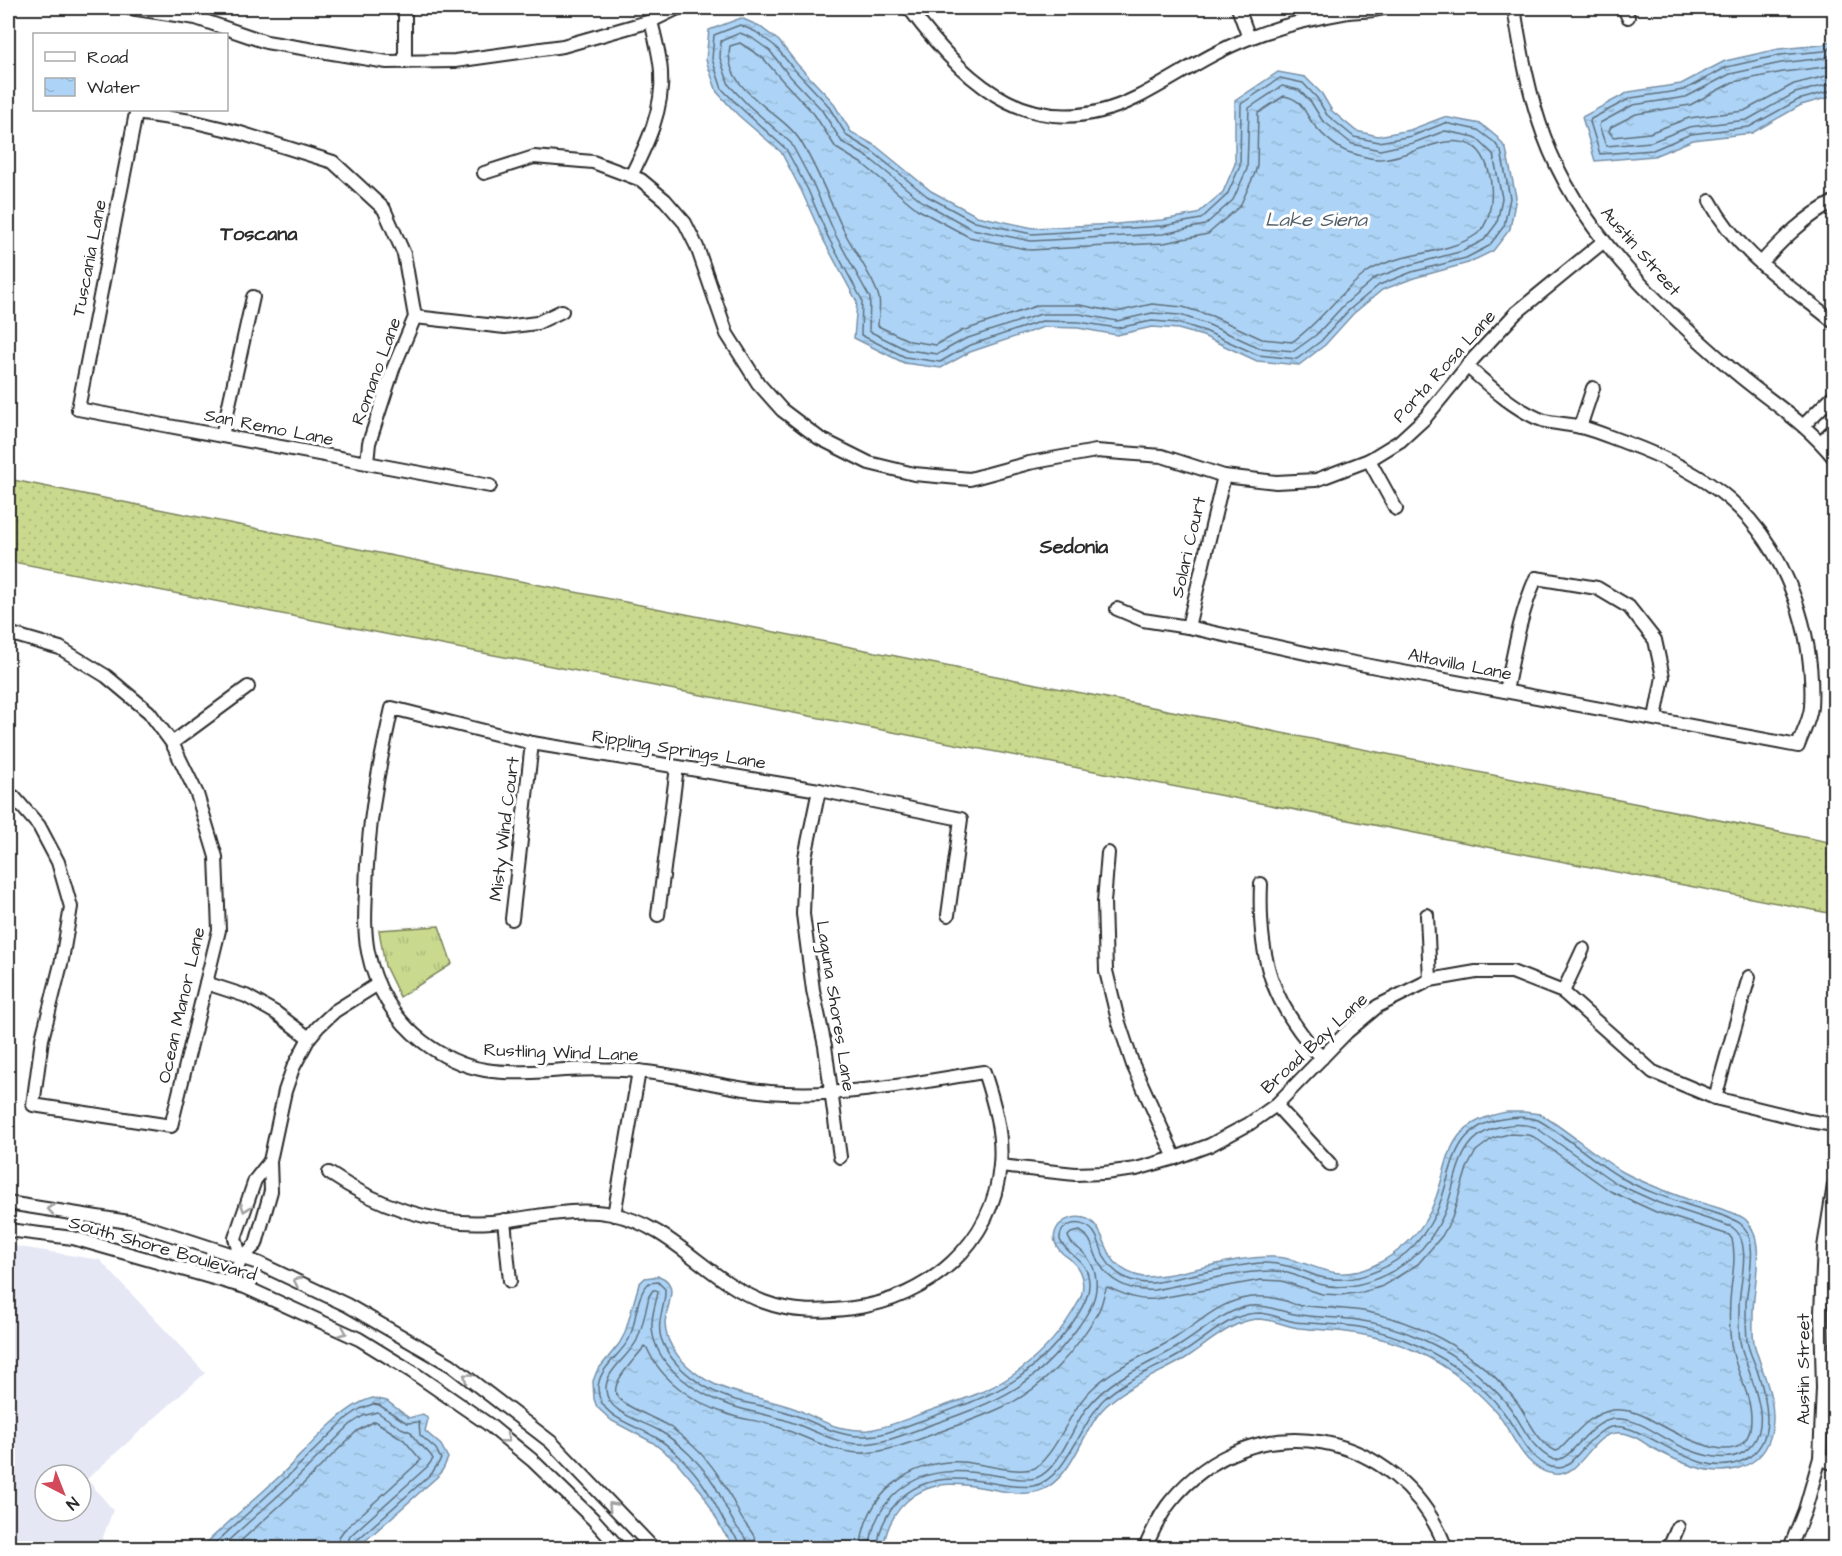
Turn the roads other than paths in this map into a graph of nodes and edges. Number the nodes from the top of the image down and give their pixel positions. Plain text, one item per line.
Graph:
1 (130, 8) edge
2 (177, 8) edge
3 (405, 8) edge
4 (678, 8) edge
5 (909, 8) edge
6 (1238, 8) edge
7 (1383, 8) edge
8 (1514, 8) edge
9 (196, 18) junction
10 (651, 21) junction
11 (217, 30) edge
12 (1249, 38) junction
13 (405, 62) junction
14 (136, 113) joint
15 (192, 115) edge
16 (484, 173) dead end
17 (631, 176) junction
18 (1710, 201) dead end
19 (1834, 202) edge
20 (1604, 241) junction
21 (1761, 263) junction
22 (253, 297) dead end
23 (562, 311) dead end
24 (415, 317) junction
25 (1834, 322) edge
26 (1467, 366) junction
27 (1593, 388) dead end
28 (1834, 395) edge
29 (78, 409) joint
30 (1804, 425) junction
31 (1580, 427) junction
32 (1834, 429) edge
33 (222, 436) junction
34 (1821, 442) junction
35 (1834, 458) edge
36 (1369, 460) junction
37 (367, 463) junction
38 (1224, 476) junction
39 (490, 486) dead end
40 (1396, 510) dead end
41 (1117, 609) dead end
42 (1188, 627) junction
43 (8, 633) edge
44 (248, 687) dead end
45 (1506, 691) junction
46 (392, 708) joint
47 (1655, 718) junction
48 (172, 743) junction
49 (532, 743) junction
50 (677, 767) junction
51 (819, 790) junction
52 (8, 794) edge
53 (1108, 853) dead end
54 (1261, 884) dead end
55 (658, 915) dead end
56 (948, 915) dead end
57 (1427, 915) dead end
58 (512, 919) dead end
59 (1583, 949) dead end
60 (1749, 977) dead end
61 (1430, 980) junction
62 (206, 983) junction
63 (378, 984) junction
64 (1563, 992) junction
65 (309, 1038) junction
66 (1322, 1058) junction
67 (639, 1071) junction
68 (832, 1093) junction
69 (1715, 1098) junction
70 (1276, 1105) junction
71 (1834, 1125) edge
72 (840, 1157) dead end
73 (1175, 1158) junction
74 (270, 1161) junction
75 (1330, 1164) dead end
76 (1000, 1166) junction
77 (329, 1173) dead end
78 (1834, 1185) edge
79 (8, 1203) edge
80 (614, 1215) junction
81 (504, 1220) junction
82 (8, 1230) edge
83 (1829, 1247) edge
84 (241, 1258) junction
85 (510, 1281) dead end
86 (231, 1283) junction
87 (1820, 1458) junction
88 (1834, 1464) edge
89 (1678, 1527) dead end
90 (619, 1548) edge
91 (653, 1548) edge
92 (1145, 1548) edge
93 (1446, 1548) edge
94 (1669, 1548) edge
95 (1790, 1548) edge

1 - 9 street
2 - 9 street
3 - 13 street
4 - 10 street
5 - 12 street
6 - 12 street
7 - 12 street
8 - 20 street, Austin Street
9 - 11 street
10 - 13 street
10 - 17 street
11 - 13 street
14 - 15 street, Romano Lane
14 - 29 street, Tuscania Lane
15 - 24 street, Romano Lane
16 - 17 street, Porta Rosa Lane
17 - 38 street, Porta Rosa Lane
18 - 21 street
19 - 21 street
20 - 26 street, Porta Rosa Lane
20 - 30 street, Austin Street
21 - 25 street
22 - 33 street
23 - 24 street
24 - 37 street, Romano Lane
26 - 31 street
26 - 36 street, Porta Rosa Lane
27 - 31 street
28 - 30 street
29 - 33 street, San Remo Lane
30 - 34 street, Austin Street
31 - 47 street, Altavilla Lane
32 - 34 street
33 - 37 street, San Remo Lane
34 - 35 street, Austin Street
36 - 38 street, Porta Rosa Lane
36 - 40 street
37 - 39 street, San Remo Lane
38 - 42 street, Solari Court
41 - 42 street, Altavilla Lane
42 - 45 street, Altavilla Lane
43 - 48 street, Ocean Manor Lane
44 - 48 street
45 - 47 street, Altavilla Lane
45 - 47 street
46 - 49 street, Rippling Springs Lane
46 - 63 street, Rustling Wind Lane
48 - 62 street, Ocean Manor Lane
49 - 50 street, Rippling Springs Lane
49 - 58 street, Misty Wind Court
50 - 51 street, Rippling Springs Lane
50 - 55 street
51 - 56 street, Rippling Springs Lane
51 - 68 street, Laguna Shores Lane
52 - 62 street, Ocean Manor Lane
53 - 73 street
54 - 66 street
57 - 61 street
59 - 64 street
60 - 69 street
61 - 64 street, Broad Bay Lane
61 - 66 street, Broad Bay Lane
62 - 65 street
63 - 65 street
63 - 67 street, Rustling Wind Lane
64 - 69 street, Broad Bay Lane
65 - 74 street
66 - 70 street, Broad Bay Lane
67 - 68 street, Rustling Wind Lane
67 - 80 street
68 - 72 street, Laguna Shores Lane
68 - 76 street, Rustling Wind Lane
69 - 71 street, Broad Bay Lane
70 - 73 street, Broad Bay Lane
70 - 75 street
73 - 76 street, Broad Bay Lane
74 - 84 street
74 -> 84 street
76 - 80 street
77 - 81 street
78 - 83 street, Austin Street
84 -> 79 street, South Shore Boulevard
80 - 81 street
81 - 85 street
82 - 86 street, South Shore Boulevard
83 - 87 street, Austin Street
84 - 86 street
91 -> 84 street, South Shore Boulevard
86 -> 90 street, South Shore Boulevard
87 - 88 street
87 - 95 street, Austin Street
89 - 94 street
92 - 93 street

